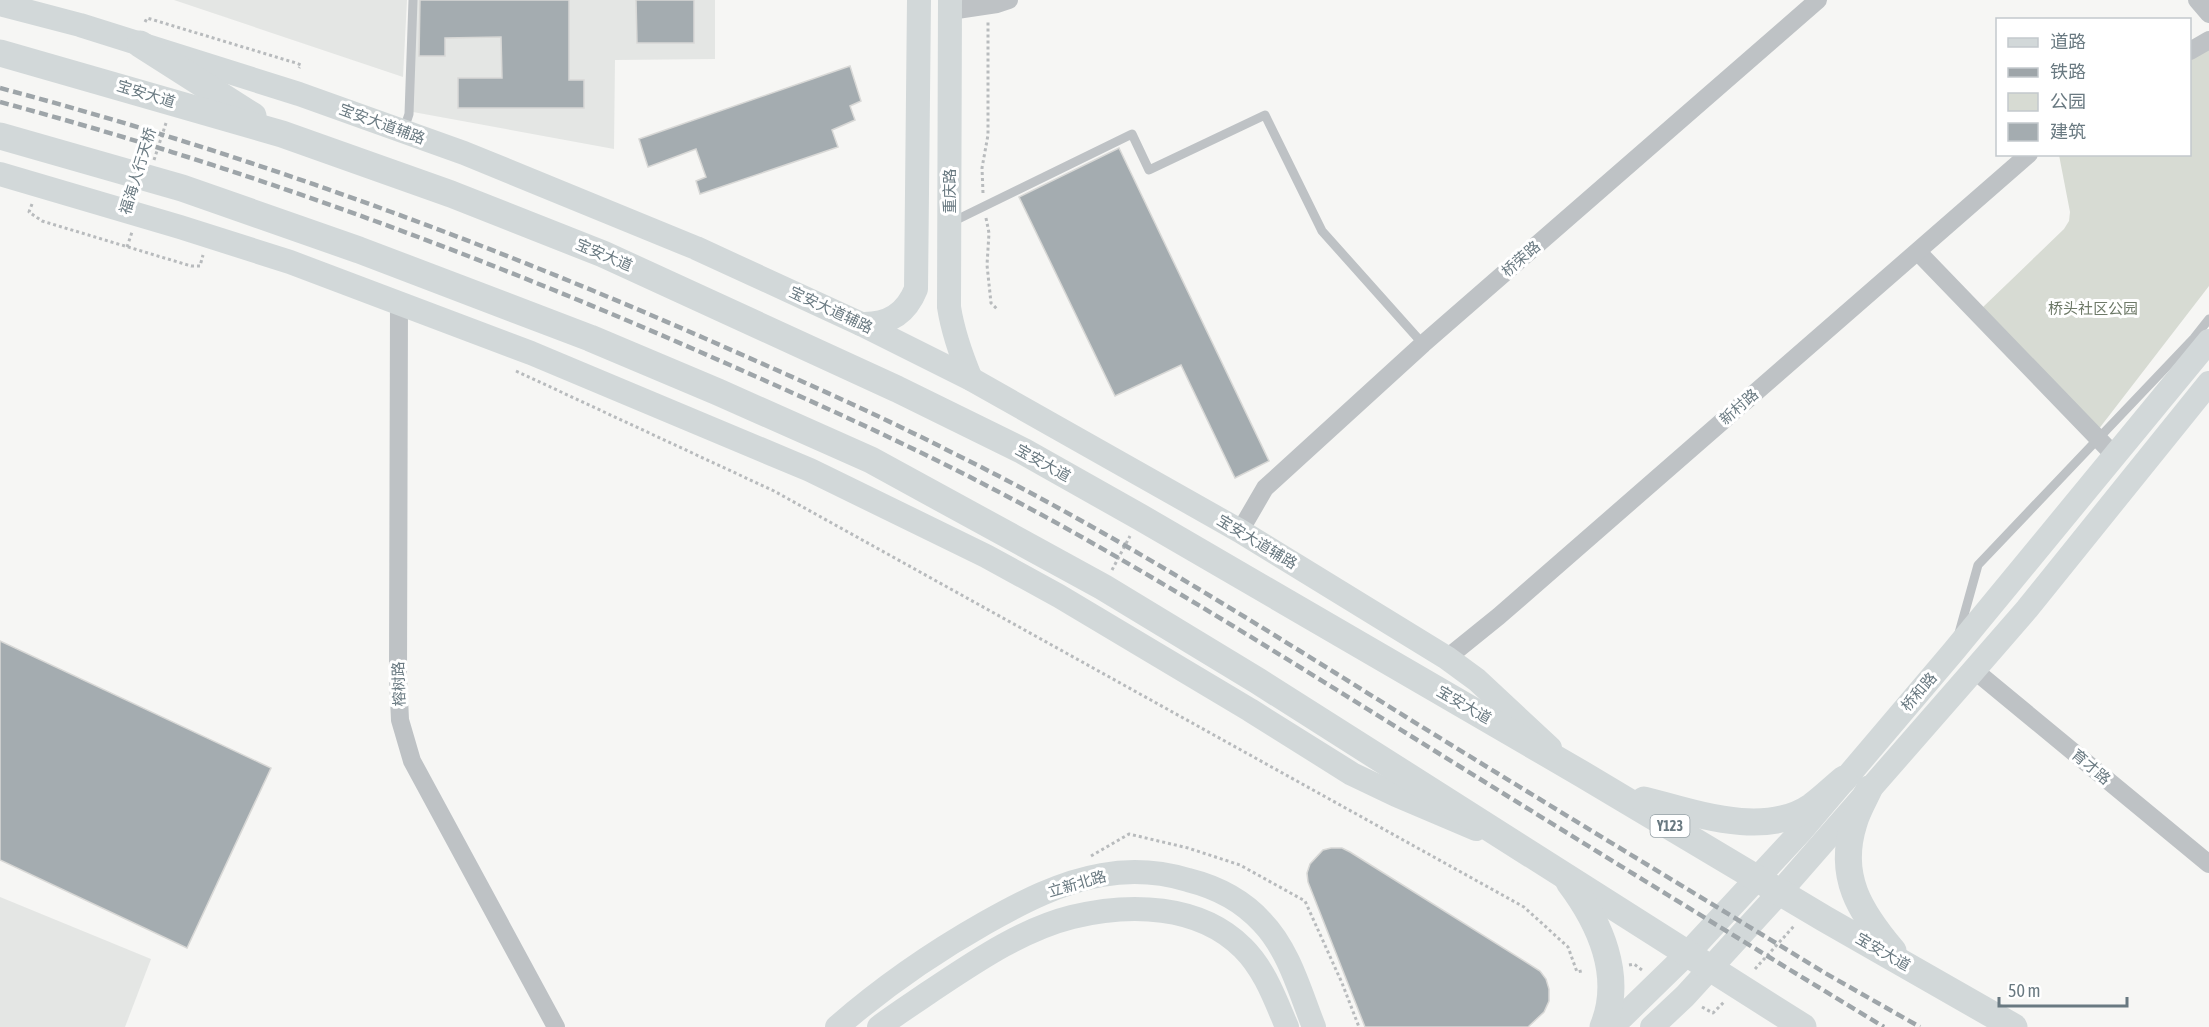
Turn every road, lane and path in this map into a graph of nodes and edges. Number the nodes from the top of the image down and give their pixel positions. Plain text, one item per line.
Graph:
1 (413, 0) edge
2 (919, 0) edge
3 (1009, 0) edge
4 (1818, 0) edge
5 (2197, 0) edge
6 (0, 4) edge
7 (950, 5) edge
8 (988, 5) junction
9 (2209, 14) edge
10 (142, 33) junction
11 (2209, 40) edge
12 (2191, 50) edge
13 (0, 52) edge
14 (299, 68) dead end
15 (166, 123) dead end
16 (403, 131) junction
17 (282, 134) junction
18 (0, 136) edge
19 (918, 149) junction
20 (950, 149) junction
21 (2027, 156) edge
22 (152, 168) dead end
23 (0, 174) edge
24 (22, 200) dead end
25 (984, 206) junction
26 (949, 223) junction
27 (134, 225) dead end
28 (123, 228) dead end
29 (134, 231) dead end
30 (127, 247) junction
31 (194, 250) dead end
32 (1918, 252) junction
33 (399, 302) junction
34 (997, 309) dead end
35 (2209, 319) edge
36 (861, 324) junction
37 (2209, 341) edge
38 (1423, 344) junction
39 (516, 370) dead end
40 (971, 379) junction
41 (2209, 383) edge
42 (2098, 440) junction
43 (2115, 456) junction
44 (1134, 528) dead end
45 (1240, 531) junction
46 (1111, 571) dead end
47 (1953, 652) junction
48 (1447, 657) junction
49 (1974, 670) junction
50 (1582, 774) junction
51 (1844, 779) junction
52 (1869, 789) junction
53 (1614, 793) junction
54 (1526, 851) junction
55 (2209, 864) edge
56 (1563, 874) junction
57 (1769, 885) junction
58 (1794, 926) dead end
59 (1688, 953) junction
60 (1904, 964) junction
61 (1622, 966) dead end
62 (1711, 968) junction
63 (1755, 969) dead end
64 (1642, 970) dead end
65 (1582, 971) dead end
66 (1726, 999) dead end
67 (1702, 1007) dead end
68 (556, 1027) edge
69 (837, 1027) edge
70 (879, 1027) edge
71 (1287, 1027) edge
72 (1314, 1027) edge
73 (1603, 1027) edge
74 (1612, 1027) edge
75 (1652, 1027) edge
76 (1803, 1027) edge
77 (2014, 1027) edge

1 - 16 lane
2 - 19 main road
3 - 8 street
4 - 38 street, 桥荣路
5 - 9 street
6 - 10 main road, 宝安大道辅路
7 - 8 street
7 - 20 main road, 重庆路
8 - 25 path
10 - 14 path
10 - 16 main road, 宝安大道辅路
10 - 17 main road
11 - 12 street
13 - 17 main road, 宝安大道
15 - 22 path, 福海人行天桥
16 - 36 main road, 宝安大道辅路
17 - 50 main road, 宝安大道
18 - 54 main road
19 - 20 main road
19 - 36 main road
20 - 26 main road, 重庆路
21 - 32 street, 新村路
23 - 33 main road
24 - 30 path
25 - 26 lane
25 - 34 path
25 - 38 lane
26 - 40 main road, 重庆路
27 - 30 path, 福海人行天桥
28 - 29 path
30 - 31 path
32 - 42 street
32 - 48 street, 新村路
33 - 54 main road
33 - 68 street, 榕树路
35 - 42 lane
36 - 40 main road, 宝安大道辅路 / Y123
37 - 43 main road, 桥和路
38 - 45 street, 桥荣路
39 - 65 path
40 - 45 main road, 宝安大道辅路 / Y123
41 - 49 main road, 桥和路
42 - 43 street
42 - 47 lane
43 - 47 main road, 桥和路
44 - 46 path
45 - 48 main road, 宝安大道辅路 / Y123
47 - 51 main road, 桥和路
48 - 50 main road, 宝安大道辅路 / Y123
49 - 52 main road, 桥和路
49 - 55 street, 育才路
50 - 53 main road, 宝安大道 / Y123
51 - 53 main road
51 - 57 main road, 桥和路
52 - 57 main road, 桥和路
52 - 60 main road
53 - 57 main road, 宝安大道 / Y123
54 - 56 main road
56 - 59 main road
56 - 73 main road
57 - 59 main road, 桥和路
57 - 60 main road, 宝安大道
57 - 62 main road, 桥和路
58 - 63 path
59 - 62 main road
59 - 74 main road, 桥和路
60 - 77 main road, 宝安大道
61 - 64 path
62 - 75 main road, 桥和路
62 - 76 main road
66 - 67 path
69 - 72 main road, 立新北路
70 - 71 main road, 立新北路

